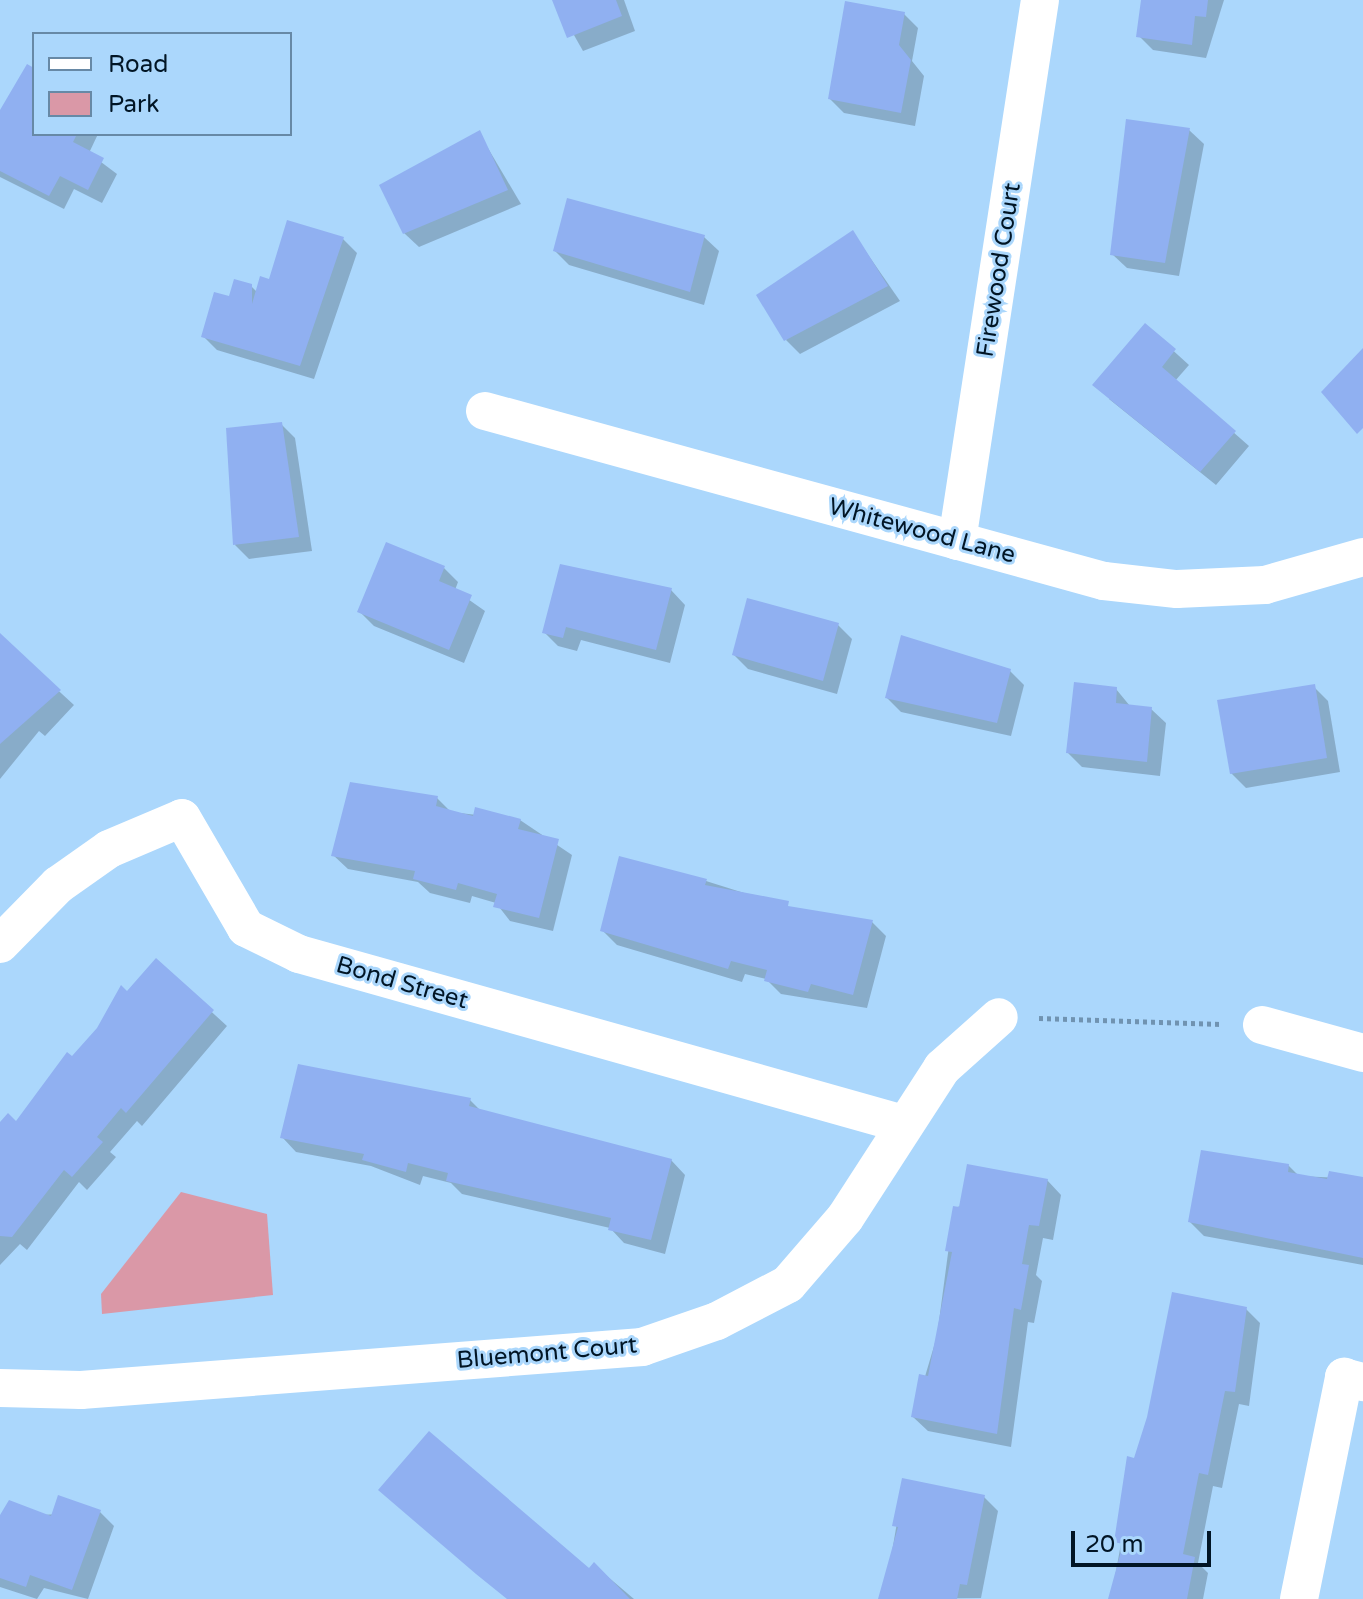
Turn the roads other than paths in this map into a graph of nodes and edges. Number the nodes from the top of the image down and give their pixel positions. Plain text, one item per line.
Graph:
1 (1040, 0) edge
2 (485, 411) dead end
3 (957, 541) junction
4 (1363, 557) edge
5 (0, 944) edge
6 (999, 1017) road end
7 (1262, 1025) road end
8 (1363, 1053) edge
9 (900, 1123) junction
10 (1363, 1382) edge
11 (0, 1388) edge
12 (1299, 1599) edge

1 - 3 street, Firewood Court
2 - 3 street, Whitewood Lane
3 - 4 street, Whitewood Lane
5 - 9 street, Bond Street
6 - 9 street, Bluemont Court
7 - 8 street
9 - 11 street, Bluemont Court
10 - 12 street

